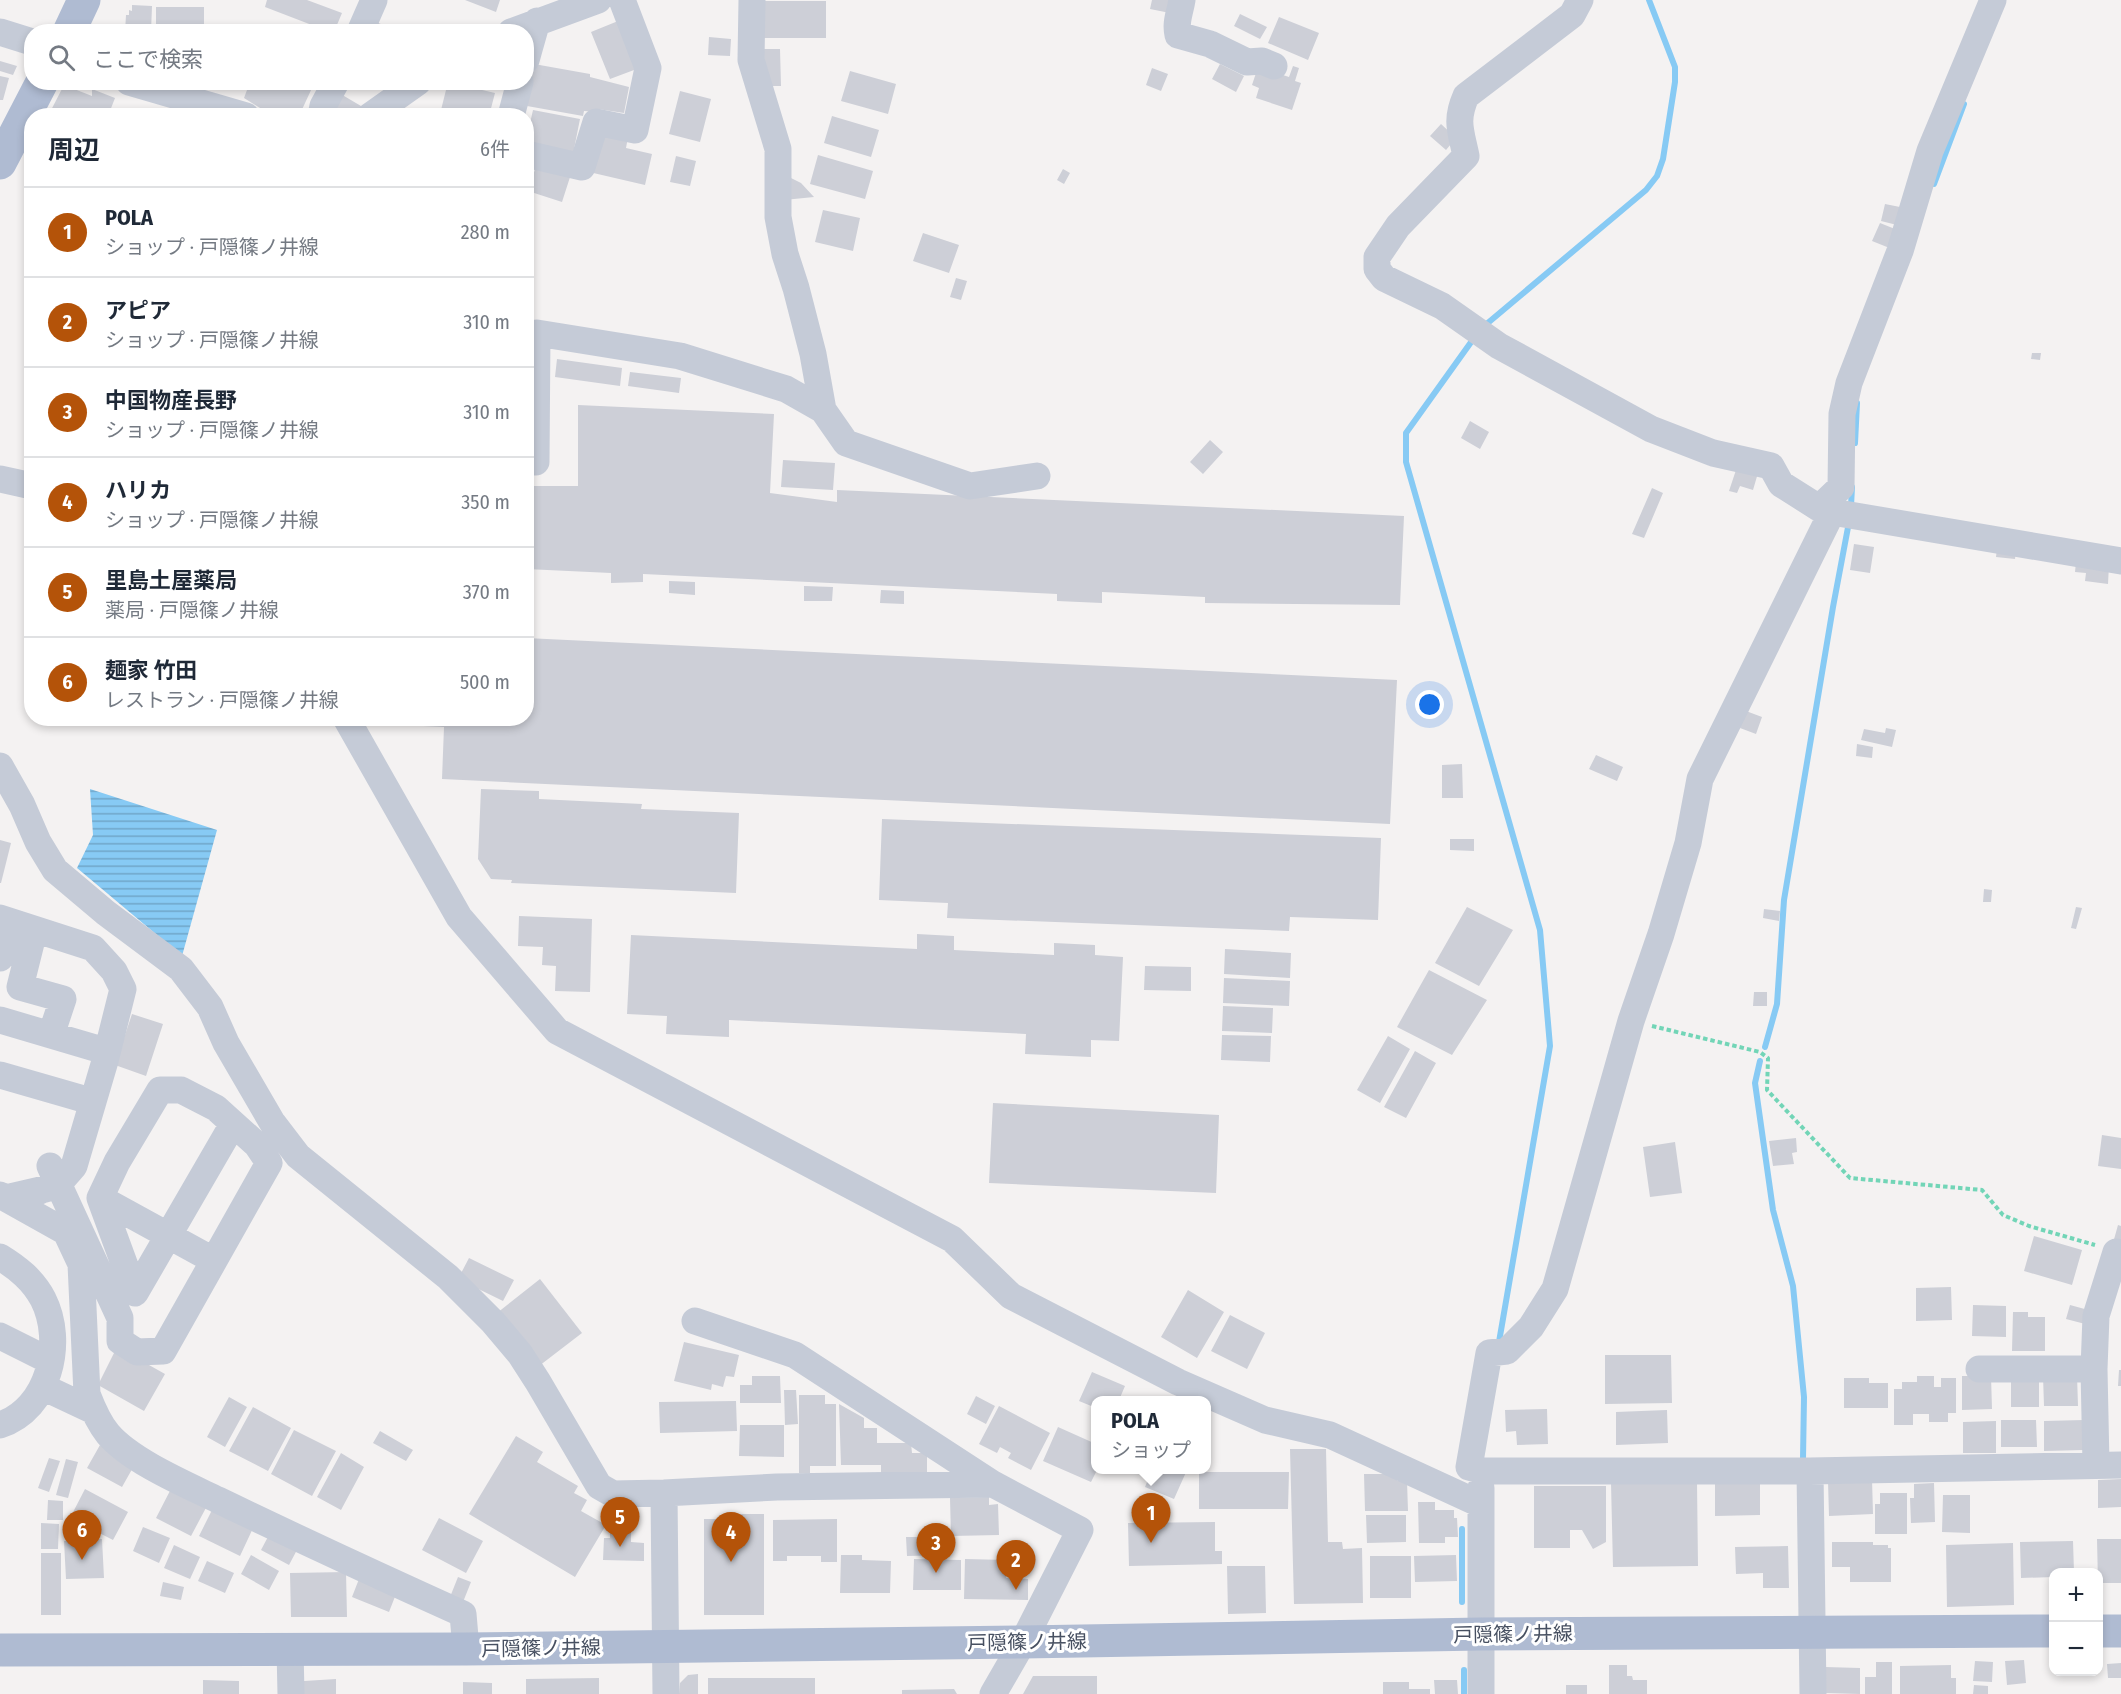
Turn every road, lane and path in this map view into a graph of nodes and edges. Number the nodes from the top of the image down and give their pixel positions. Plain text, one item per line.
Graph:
1 (84, 0) edge
2 (374, 0) edge
3 (598, 0) edge
4 (622, 0) edge
5 (752, 0) edge
6 (1182, 0) edge
7 (1580, 0) edge
8 (1993, 0) edge
9 (537, 21) junction
10 (73, 24) edge
11 (364, 24) edge
12 (530, 24) edge
13 (0, 32) edge
14 (534, 32) edge
15 (24, 40) edge
16 (1274, 66) dead end
17 (38, 90) edge
18 (157, 90) edge
19 (332, 90) edge
20 (407, 90) edge
21 (518, 90) edge
22 (29, 108) edge
23 (218, 108) edge
24 (323, 108) edge
25 (381, 108) edge
26 (513, 108) edge
27 (24, 117) edge
28 (534, 156) edge
29 (0, 163) edge
30 (823, 410) junction
31 (534, 462) edge
32 (1038, 476) dead end
33 (0, 479) edge
34 (24, 484) edge
35 (1826, 510) junction
36 (2121, 561) edge
37 (351, 726) edge
38 (0, 766) edge
39 (10, 930) edge
40 (0, 958) edge
41 (0, 1020) edge
42 (1631, 1021) junction
43 (51, 1035) junction
44 (95, 1048) junction
45 (0, 1075) edge
46 (80, 1098) junction
47 (233, 1124) junction
48 (51, 1179) junction
49 (2, 1190) edge
50 (100, 1198) junction
51 (169, 1235) junction
52 (2119, 1252) edge
53 (0, 1257) edge
54 (213, 1260) junction
55 (135, 1293) junction
56 (120, 1318) junction
57 (695, 1321) dead end
58 (0, 1336) edge
59 (50, 1361) junction
60 (1979, 1369) dead end
61 (2094, 1369) junction
62 (43, 1387) junction
63 (94, 1411) junction
64 (0, 1425) edge
65 (2109, 1465) edge
66 (1483, 1472) junction
67 (1810, 1472) junction
68 (993, 1485) junction
69 (664, 1493) junction
70 (1480, 1504) junction
71 (2121, 1630) edge
72 (1812, 1631) junction
73 (2049, 1631) edge
74 (2103, 1631) edge
75 (1481, 1634) junction
76 (1023, 1642) junction
77 (665, 1646) junction
78 (290, 1649) junction
79 (466, 1649) junction
80 (0, 1650) edge
81 (291, 1694) edge
82 (666, 1694) edge
83 (993, 1694) edge
84 (1481, 1694) edge
85 (1813, 1694) edge

1 - 10 main road
2 - 11 street
3 - 9 street
4 - 28 street
5 - 30 street
6 - 16 street
7 - 35 street
8 - 35 street
9 - 12 street
9 - 14 street
13 - 15 street
17 - 22 main road
18 - 23 street
19 - 24 street
20 - 25 street
21 - 26 street
27 - 29 main road
30 - 31 street
30 - 32 street
33 - 34 street
35 - 36 street
35 - 42 street
37 - 70 street
38 - 69 street
39 - 40 street
39 - 43 street
39 - 44 street
39 - 48 street
41 - 43 street
42 - 52 path
42 - 66 street
43 - 44 street
44 - 46 street
45 - 46 street
46 - 48 street
47 - 50 street
47 - 51 street
47 - 54 street
48 - 49 street
48 - 56 street
49 - 63 street
50 - 51 street
50 - 55 street
51 - 54 street
51 - 55 street
52 - 61 street
53 - 59 street
54 - 56 street
55 - 56 street
57 - 68 street
58 - 59 street
59 - 62 street
60 - 61 street
61 - 65 street
62 - 63 street
62 - 64 street
63 - 79 street
65 - 67 street
66 - 67 street
66 - 70 street
67 - 72 street
68 - 69 street
68 - 76 street
69 - 77 street
70 - 75 street
71 - 74 main road
72 - 73 main road, 戸隠篠ノ井線
72 - 75 main road, 戸隠篠ノ井線
72 - 85 street
75 - 76 main road, 戸隠篠ノ井線
75 - 84 street
76 - 77 main road, 戸隠篠ノ井線
76 - 83 street
77 - 79 main road, 戸隠篠ノ井線
77 - 82 street
78 - 79 main road, 戸隠篠ノ井線
78 - 80 main road, 戸隠篠ノ井線
78 - 81 street

